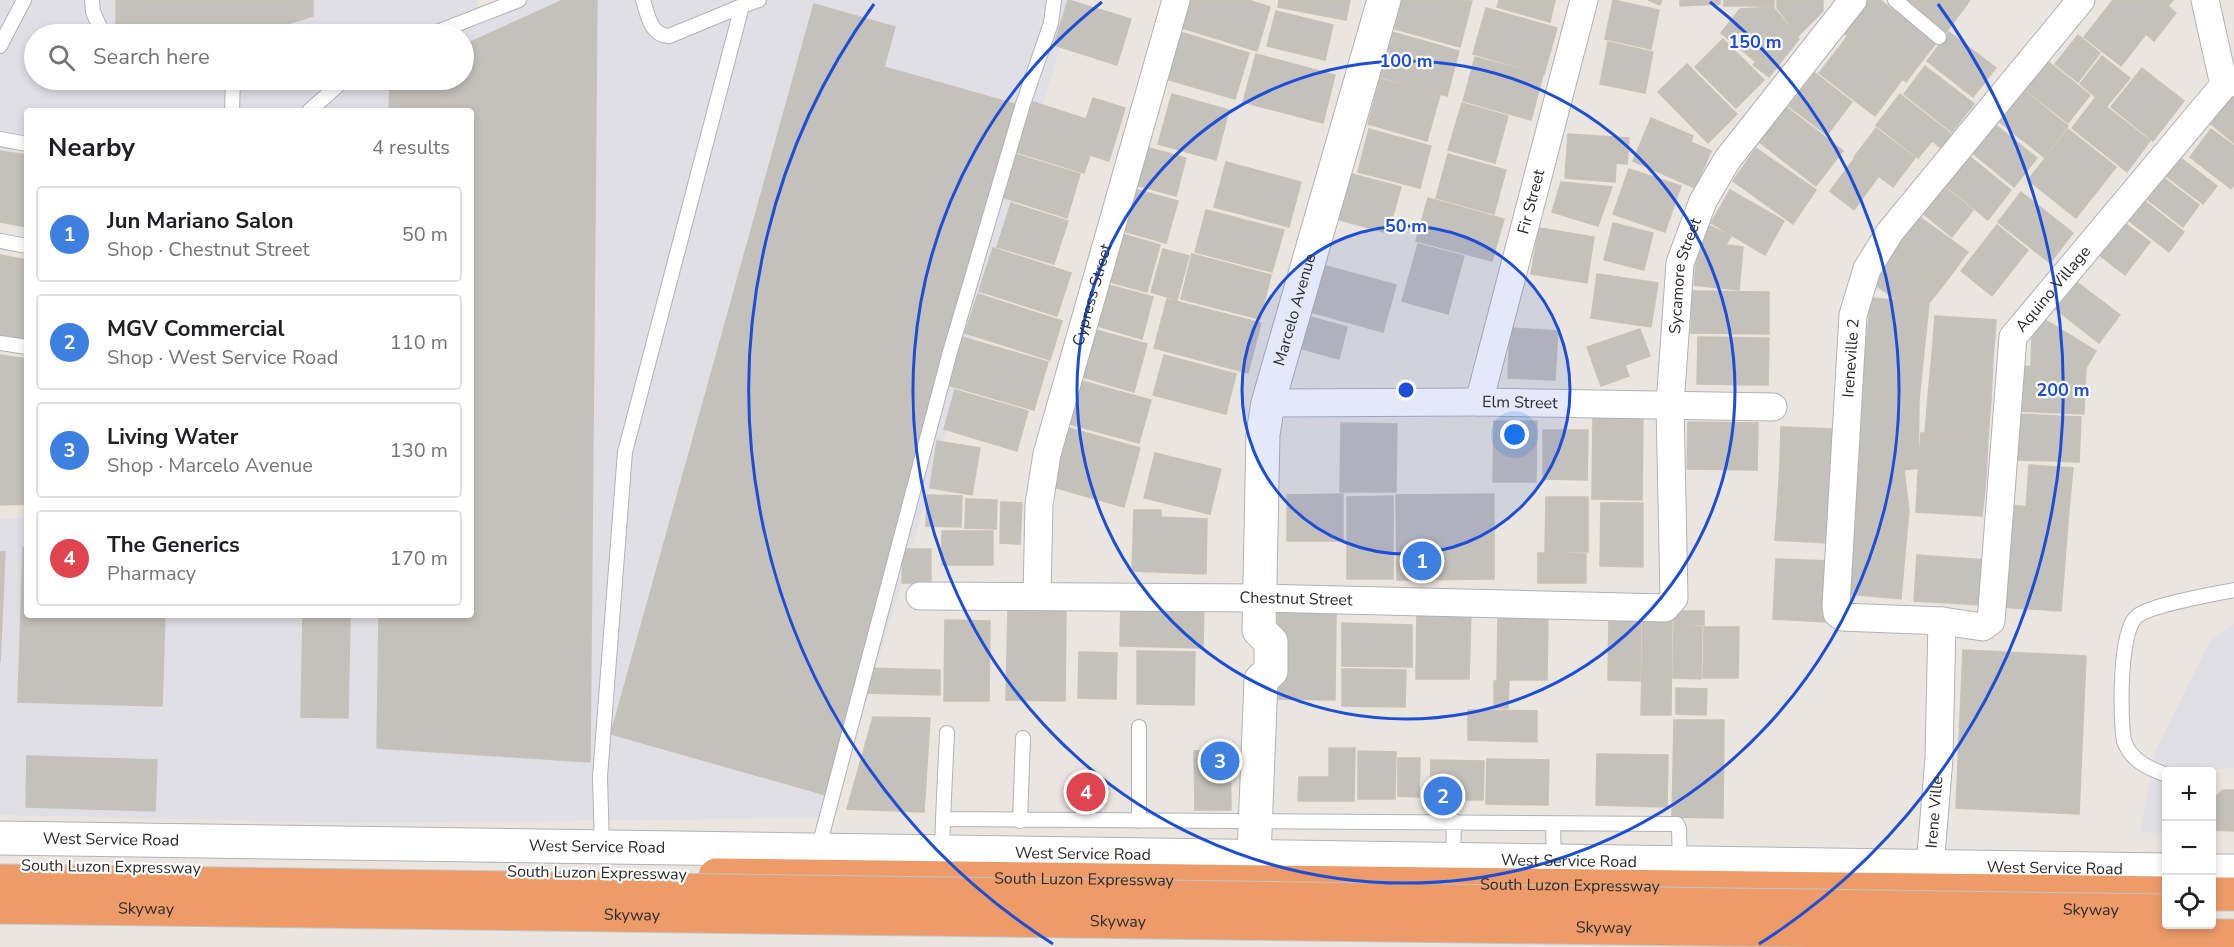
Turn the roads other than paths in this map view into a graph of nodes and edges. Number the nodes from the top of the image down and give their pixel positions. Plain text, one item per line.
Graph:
1 (24, 0) edge
2 (92, 0) edge
3 (519, 0) edge
4 (643, 0) edge
5 (759, 0) edge
6 (1054, 0) edge
7 (1176, 0) edge
8 (1384, 0) edge
9 (1584, 0) edge
10 (1853, 0) edge
11 (1895, 0) edge
12 (2080, 0) edge
13 (2205, 0) edge
14 (742, 6) junction
15 (98, 24) edge
16 (458, 24) edge
17 (1939, 37) dead end
18 (0, 46) edge
19 (2229, 83) edge
20 (233, 90) edge
21 (333, 90) edge
22 (232, 108) edge
23 (312, 108) edge
24 (0, 139) edge
25 (24, 143) edge
26 (0, 241) edge
27 (24, 245) edge
28 (0, 343) edge
29 (24, 347) edge
30 (1479, 402) junction
31 (1268, 403) junction
32 (1670, 405) junction
33 (1773, 407) dead end
34 (2234, 590) edge
35 (920, 596) dead end
36 (1037, 596) junction
37 (1260, 598) junction
38 (1672, 603) joint
39 (1993, 614) joint
40 (1942, 621) junction
41 (1139, 726) dead end
42 (947, 733) dead end
43 (1023, 738) dead end
44 (2162, 773) edge
45 (943, 819) junction
46 (1020, 821) junction
47 (1139, 821) junction
48 (1254, 821) junction
49 (1454, 821) junction
50 (1553, 824) junction
51 (0, 838) edge
52 (602, 848) junction
53 (818, 849) junction
54 (942, 852) junction
55 (1453, 861) junction
56 (1554, 862) junction
57 (1680, 864) junction
58 (0, 865) edge
59 (1930, 866) junction
60 (1258, 868) junction
61 (2162, 870) edge
62 (2216, 871) edge
63 (2234, 871) edge
64 (0, 881) edge
65 (2162, 893) edge
66 (2216, 894) edge
67 (2234, 894) edge
68 (0, 907) edge
69 (2162, 911) edge
70 (2216, 911) edge
71 (2234, 911) edge
72 (0, 921) edge
73 (1261, 935) junction
74 (2234, 936) edge
75 (1970, 947) edge

1 - 18 lane
2 - 15 lane
3 - 16 lane
4 - 14 lane
5 - 14 lane
6 - 53 lane
7 - 36 street, Cypress Street
8 - 31 main road, Marcelo Avenue
9 - 30 street, Fir Street
10 - 32 street, Sycamore Street
11 - 17 lane
12 - 40 street, Ireneville 2
13 - 19 street, Aquino Village
14 - 52 lane
19 - 39 street, Aquino Village
20 - 22 lane
21 - 23 lane
24 - 25 lane
26 - 27 lane
28 - 29 lane
30 - 31 street, Elm Street
30 - 32 street, Elm Street
31 - 37 main road, Marcelo Avenue
32 - 33 street, Elm Street
32 - 38 street, Sycamore Street
34 - 44 lane
35 - 36 street, Chestnut Street
36 - 37 street, Chestnut Street
37 - 38 street, Chestnut Street
37 - 48 main road, Marcelo Avenue
39 - 40 street, Ireneville 2
40 - 59 street, Irene Ville
41 - 47 lane
42 - 45 lane
43 - 46 lane
45 - 46 lane
45 - 54 lane
46 - 47 lane
47 - 48 lane
48 - 49 lane
48 - 60 main road, Marcelo Avenue
49 - 50 lane
49 - 55 lane
50 - 56 lane
50 - 57 lane
51 - 52 main road, West Service Road
52 - 53 main road, West Service Road
53 - 54 main road, West Service Road
54 - 60 main road, West Service Road
55 - 56 main road, West Service Road
55 - 60 main road, West Service Road
56 - 57 main road, West Service Road
57 - 59 main road, West Service Road
58 - 60 highway, South Luzon Expressway
59 - 61 main road, West Service Road
60 - 65 highway, South Luzon Expressway
60 - 73 lane
62 - 63 main road
64 - 69 highway, Skyway, bridge
66 - 67 highway
68 - 74 highway, Skyway, bridge
70 - 71 highway
72 - 73 highway
73 - 75 highway

